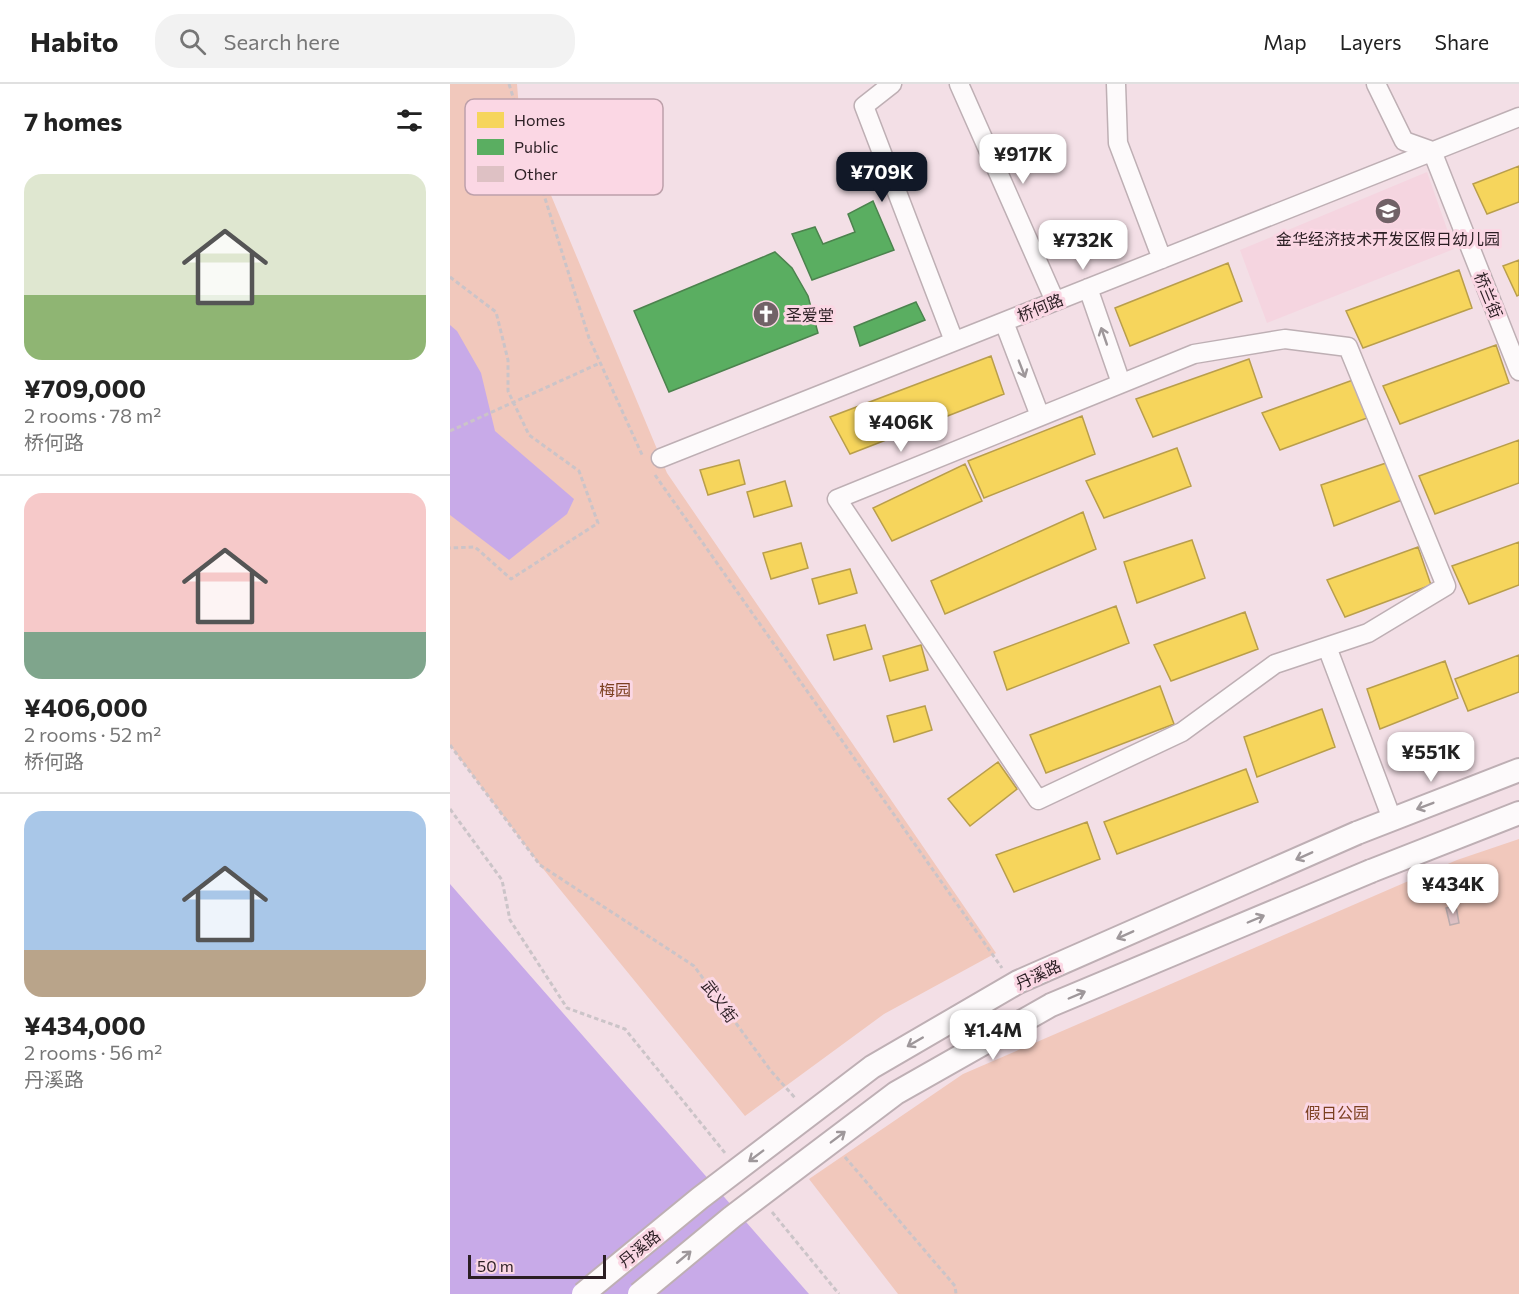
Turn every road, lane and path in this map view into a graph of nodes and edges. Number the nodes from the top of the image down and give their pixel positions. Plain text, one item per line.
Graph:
1 (509, 84) edge
2 (892, 84) edge
3 (959, 84) edge
4 (1116, 84) edge
5 (1376, 84) edge
6 (514, 99) edge
7 (1519, 117) edge
8 (1432, 152) junction
9 (544, 195) edge
10 (1162, 259) junction
11 (450, 277) edge
12 (1088, 288) junction
13 (1055, 301) junction
14 (1004, 322) junction
15 (954, 341) junction
16 (600, 363) junction
17 (1519, 371) edge
18 (1121, 383) junction
19 (513, 402) junction
20 (1040, 416) junction
21 (450, 431) edge
22 (653, 464) junction
23 (450, 548) edge
24 (1327, 647) junction
25 (450, 745) edge
26 (1519, 770) edge
27 (450, 809) edge
28 (1519, 813) edge
29 (1392, 819) junction
30 (1002, 968) dead end
31 (802, 1107) dead end
32 (840, 1151) dead end
33 (729, 1158) dead end
34 (766, 1203) dead end
35 (583, 1294) edge
36 (639, 1294) edge
37 (839, 1294) edge
38 (956, 1294) edge

1 - 6 path
2 - 15 street
3 - 13 street
4 - 10 street
5 - 8 street
7 - 8 street, 桥何路
8 - 10 street, 桥何路
8 - 17 street, 桥兰街
9 - 16 path
10 - 12 street, 桥何路
11 - 19 path
12 - 13 street, 桥何路
18 -> 12 street
13 - 14 street, 桥何路
14 - 15 street, 桥何路
14 -> 20 street
15 - 22 street, 桥何路
16 - 19 path
16 - 22 path
18 - 20 street
18 - 24 street
19 - 21 path
19 - 23 path
20 - 24 street
22 - 30 path
24 - 29 street
25 - 31 path, 武义街
26 -> 29 main road, 丹溪路
27 - 33 path
36 -> 28 main road, 丹溪路, bridge
29 -> 35 main road, 丹溪路, bridge
32 - 38 path
34 - 37 path

